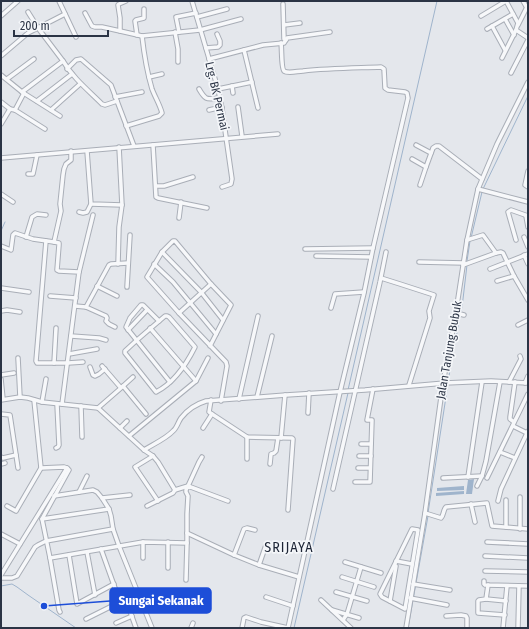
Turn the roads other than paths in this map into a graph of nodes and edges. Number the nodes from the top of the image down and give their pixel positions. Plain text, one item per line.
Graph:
1 (18, 1) edge
2 (59, 1) edge
3 (126, 1) edge
4 (192, 1) edge
5 (506, 1) edge
6 (523, 1) edge
7 (283, 4) dead end
8 (527, 6) edge
9 (144, 9) dead end
10 (227, 9) dead end
11 (28, 12) dead end
12 (85, 12) dead end
13 (65, 14) junction
14 (513, 14) junction
15 (196, 15) junction
16 (1, 16) edge
17 (481, 16) dead end
18 (241, 19) dead end
19 (505, 19) junction
20 (300, 23) dead end
21 (284, 24) junction
22 (518, 24) junction
23 (492, 26) junction
24 (38, 28) junction
25 (487, 29) dead end
26 (200, 30) junction
27 (516, 30) junction
28 (120, 31) junction
29 (177, 32) junction
30 (330, 32) dead end
31 (217, 34) dead end
32 (514, 34) junction
33 (137, 35) junction
34 (142, 36) junction
35 (76, 37) dead end
36 (528, 39) edge
37 (286, 40) junction
38 (281, 43) junction
39 (206, 48) junction
40 (244, 50) junction
41 (505, 50) junction
42 (1, 56) edge
43 (502, 58) dead end
44 (34, 59) dead end
45 (209, 59) junction
46 (63, 61) junction
47 (178, 62) dead end
48 (67, 69) junction
49 (511, 73) dead end
50 (72, 74) junction
51 (162, 74) dead end
52 (1, 75) edge
53 (149, 77) junction
54 (7, 79) junction
55 (252, 82) junction
56 (528, 82) edge
57 (80, 84) junction
58 (232, 86) junction
59 (199, 89) dead end
60 (218, 89) junction
61 (142, 92) dead end
62 (23, 93) junction
63 (234, 93) dead end
64 (115, 97) junction
65 (219, 98) junction
66 (37, 101) junction
67 (1, 102) edge
68 (117, 102) junction
69 (222, 107) junction
70 (238, 107) dead end
71 (258, 108) dead end
72 (10, 109) junction
73 (15, 110) junction
74 (51, 110) junction
75 (210, 110) dead end
76 (60, 116) dead end
77 (1, 124) edge
78 (126, 126) junction
79 (45, 129) dead end
80 (278, 134) dead end
81 (242, 136) junction
82 (227, 138) junction
83 (153, 145) junction
84 (416, 145) dead end
85 (134, 146) junction
86 (119, 147) junction
87 (71, 151) junction
88 (87, 151) junction
89 (431, 153) junction
90 (37, 155) junction
91 (1, 158) edge
92 (412, 159) dead end
93 (426, 167) junction
94 (528, 171) edge
95 (28, 174) dead end
96 (193, 177) dead end
97 (527, 179) edge
98 (482, 180) junction
99 (420, 185) dead end
100 (156, 186) junction
101 (222, 187) dead end
102 (528, 187) edge
103 (479, 189) junction
104 (1, 194) edge
105 (13, 202) dead end
106 (181, 202) junction
107 (528, 202) edge
108 (91, 204) junction
109 (122, 205) junction
110 (207, 208) dead end
111 (79, 212) dead end
112 (93, 215) dead end
113 (46, 216) dead end
114 (527, 216) edge
115 (179, 218) dead end
116 (528, 228) edge
117 (130, 235) dead end
118 (26, 237) junction
119 (524, 237) dead end
120 (467, 240) junction
121 (516, 240) dead end
122 (46, 241) junction
123 (54, 242) junction
124 (1, 246) edge
125 (528, 247) edge
126 (373, 248) junction
127 (305, 249) dead end
128 (162, 252) junction
129 (386, 252) dead end
130 (496, 253) junction
131 (526, 254) edge
132 (316, 256) dead end
133 (371, 257) junction
134 (419, 262) dead end
135 (508, 262) junction
136 (128, 263) junction
137 (118, 264) junction
138 (154, 264) junction
139 (464, 264) junction
140 (528, 264) edge
141 (490, 269) dead end
142 (79, 272) junction
143 (514, 276) junction
144 (381, 278) junction
145 (497, 281) dead end
146 (211, 284) junction
147 (97, 286) junction
148 (127, 287) dead end
149 (1, 288) edge
150 (29, 292) dead end
151 (200, 292) junction
152 (364, 292) junction
153 (526, 294) edge
154 (50, 296) dead end
155 (117, 296) dead end
156 (76, 298) junction
157 (528, 300) edge
158 (190, 302) junction
159 (75, 306) junction
160 (86, 307) junction
161 (331, 308) dead end
162 (147, 310) junction
163 (1, 311) edge
164 (20, 312) dead end
165 (179, 313) junction
166 (456, 313) junction
167 (464, 315) dead end
168 (258, 316) dead end
169 (223, 320) junction
170 (528, 320) edge
171 (159, 321) junction
172 (518, 325) dead end
173 (115, 327) dead end
174 (56, 328) dead end
175 (150, 328) junction
176 (128, 330) junction
177 (216, 334) junction
178 (71, 336) junction
179 (272, 336) dead end
180 (106, 340) dead end
181 (137, 340) junction
182 (210, 346) junction
183 (97, 349) dead end
184 (69, 354) junction
185 (520, 356) dead end
186 (18, 358) dead end
187 (208, 358) dead end
188 (84, 362) dead end
189 (54, 363) junction
190 (68, 363) junction
191 (90, 367) dead end
192 (184, 367) junction
193 (14, 373) dead end
194 (1, 375) edge
195 (528, 376) edge
196 (133, 377) dead end
197 (1, 379) edge
198 (46, 380) dead end
199 (196, 381) junction
200 (170, 382) junction
201 (482, 382) junction
202 (500, 382) junction
203 (509, 382) junction
204 (515, 382) junction
205 (444, 383) junction
206 (526, 383) edge
207 (409, 385) junction
208 (122, 387) junction
209 (373, 389) junction
210 (354, 390) junction
211 (341, 392) junction
212 (310, 393) junction
213 (528, 394) edge
214 (285, 395) junction
215 (20, 397) junction
216 (257, 397) junction
217 (239, 399) junction
218 (2, 400) edge
219 (34, 400) junction
220 (211, 400) junction
221 (220, 401) junction
222 (42, 402) junction
223 (57, 404) junction
224 (62, 404) junction
225 (81, 406) junction
226 (98, 408) junction
227 (308, 413) dead end
228 (1, 414) edge
229 (146, 414) dead end
230 (212, 414) junction
231 (127, 421) dead end
232 (514, 424) junction
233 (120, 428) junction
234 (203, 428) dead end
235 (528, 432) edge
236 (129, 436) junction
237 (82, 437) dead end
238 (247, 437) junction
239 (279, 438) junction
240 (361, 444) dead end
241 (371, 444) junction
242 (56, 448) dead end
243 (144, 450) junction
244 (500, 452) junction
245 (16, 455) junction
246 (153, 456) junction
247 (359, 456) dead end
248 (371, 456) junction
249 (1, 457) edge
250 (202, 457) dead end
251 (515, 458) junction
252 (247, 459) dead end
253 (270, 464) dead end
254 (18, 468) dead end
255 (41, 468) junction
256 (67, 468) junction
257 (358, 468) dead end
258 (370, 468) junction
259 (87, 476) dead end
260 (468, 476) junction
261 (482, 476) junction
262 (442, 478) dead end
263 (488, 478) dead end
264 (355, 482) dead end
265 (188, 486) junction
266 (477, 486) dead end
267 (175, 490) junction
268 (334, 490) dead end
269 (79, 492) junction
270 (130, 495) dead end
271 (54, 496) junction
272 (520, 497) dead end
273 (102, 498) junction
274 (506, 500) dead end
275 (158, 501) junction
276 (228, 501) dead end
277 (498, 501) dead end
278 (471, 504) junction
279 (7, 506) dead end
280 (147, 506) dead end
281 (109, 509) junction
282 (288, 510) dead end
283 (428, 514) junction
284 (42, 519) junction
285 (475, 522) dead end
286 (506, 527) junction
287 (419, 528) junction
288 (113, 529) junction
289 (520, 529) junction
290 (528, 529) edge
291 (255, 530) dead end
292 (187, 533) junction
293 (1, 534) edge
294 (46, 541) junction
295 (143, 542) junction
296 (168, 542) junction
297 (487, 542) dead end
298 (187, 543) junction
299 (20, 544) junction
300 (528, 544) edge
301 (266, 545) dead end
302 (119, 546) junction
303 (101, 549) junction
304 (87, 552) junction
305 (69, 555) junction
306 (234, 555) junction
307 (485, 556) dead end
308 (50, 558) junction
309 (143, 558) dead end
310 (528, 558) edge
311 (345, 562) dead end
312 (396, 562) junction
313 (413, 565) junction
314 (259, 566) junction
315 (361, 567) junction
316 (168, 568) dead end
317 (485, 571) dead end
318 (528, 572) edge
319 (381, 573) dead end
320 (1, 575) edge
321 (299, 577) junction
322 (342, 577) dead end
323 (1, 578) edge
324 (186, 580) dead end
325 (484, 581) dead end
326 (357, 582) junction
327 (114, 584) junction
328 (416, 584) junction
329 (488, 585) junction
330 (507, 586) junction
331 (519, 586) junction
332 (528, 586) edge
333 (374, 587) dead end
334 (450, 590) dead end
335 (336, 592) dead end
336 (95, 595) junction
337 (139, 596) junction
338 (353, 596) junction
339 (266, 597) dead end
340 (411, 598) junction
341 (486, 599) junction
342 (126, 600) junction
343 (321, 600) dead end
344 (367, 600) dead end
345 (390, 601) junction
346 (506, 601) junction
347 (120, 602) junction
348 (447, 605) dead end
349 (293, 606) junction
350 (331, 609) junction
351 (60, 612) dead end
352 (347, 614) junction
353 (505, 615) junction
354 (132, 616) junction
355 (446, 616) dead end
356 (359, 618) dead end
357 (86, 619) dead end
358 (343, 620) junction
359 (261, 622) junction
360 (116, 623) dead end
361 (193, 623) dead end
362 (136, 628) edge
363 (152, 628) edge
364 (191, 628) edge
365 (242, 628) edge
366 (260, 628) edge
367 (288, 628) edge
368 (351, 628) edge
369 (406, 628) edge
370 (467, 628) edge
371 (503, 628) edge
372 (518, 628) edge

1 - 16 street
2 - 13 street
3 - 28 street
4 - 15 street, Lrg. BK Permai
5 - 14 street
5 - 17 street
6 - 8 street
7 - 21 street
8 - 22 street
9 - 33 street
10 - 15 street
11 - 24 street
12 - 28 street
13 - 24 street
13 - 35 street
14 - 19 street
14 - 22 street
15 - 26 street, Lrg. BK Permai
15 - 29 street
18 - 26 street
19 - 23 street
19 - 32 street
20 - 21 street
21 - 37 street
22 - 27 street
23 - 25 street
23 - 41 street
24 - 42 street
24 - 46 street
26 - 29 street
26 - 39 street, Lrg. BK Permai
27 - 32 street
27 - 36 street
28 - 33 street
29 - 34 street
29 - 47 street
30 - 37 street
31 - 39 street
32 - 41 street
33 - 34 street
34 - 53 street
36 - 49 street
37 - 38 street
38 - 40 street
38 - 126 street
39 - 45 street, Lrg. BK Permai
40 - 45 street
40 - 55 street
41 - 43 street
44 - 54 street
45 - 60 street, Lrg. BK Permai
46 - 48 street
46 - 62 street
48 - 50 street
48 - 64 street
50 - 57 street
50 - 66 street
51 - 53 street
52 - 54 street
53 - 78 street
54 - 62 street
55 - 58 street
55 - 71 street
56 - 98 street, Jalan Tanjung Bubuk
57 - 68 street
57 - 74 street
58 - 60 street
58 - 63 street
59 - 65 street
60 - 65 street, Lrg. BK Permai
61 - 64 street
62 - 66 street
62 - 73 street
64 - 68 street
65 - 69 street, Lrg. BK Permai
66 - 74 street
67 - 72 street
68 - 78 street
69 - 75 street
69 - 82 street, Lrg. BK Permai
70 - 81 street
72 - 73 street
72 - 77 street
73 - 79 street
74 - 76 street
78 - 85 street
80 - 81 street
81 - 82 street
82 - 83 street
82 - 101 street, Lrg. BK Permai
83 - 85 street
83 - 100 street
84 - 89 street
85 - 86 street
86 - 88 street
86 - 109 street
87 - 88 street
87 - 90 street
87 - 123 street
88 - 108 street
89 - 93 street
89 - 98 street
90 - 91 street
90 - 95 street
92 - 93 street
93 - 99 street
94 - 97 street
96 - 100 street
97 - 102 street
98 - 103 street, Jalan Tanjung Bubuk
100 - 106 street
103 - 107 street
103 - 120 street, Jalan Tanjung Bubuk
104 - 105 street
106 - 110 street
106 - 115 street
108 - 109 street
108 - 111 street
109 - 137 street
112 - 142 street
113 - 118 street
114 - 116 street
114 - 121 street
117 - 136 street
118 - 122 street
118 - 124 street
119 - 125 street
120 - 130 street
120 - 139 street, Jalan Tanjung Bubuk
122 - 123 street
122 - 189 street
123 - 142 street
126 - 127 street
126 - 133 street
128 - 138 street
128 - 146 street
128 - 151 street
129 - 144 street
130 - 135 street
130 - 139 street
131 - 135 street
131 - 140 street
132 - 133 street
133 - 152 street
134 - 139 street
135 - 141 street
135 - 143 street
136 - 137 street
136 - 148 street
137 - 147 street
138 - 158 street
138 - 165 street
139 - 166 street, Jalan Tanjung Bubuk
142 - 156 street
143 - 145 street
143 - 153 street
144 - 207 street
144 - 210 street
146 - 151 street
146 - 169 street
147 - 155 street
147 - 160 street
149 - 150 street
151 - 158 street
151 - 169 street
152 - 161 street
152 - 211 street
153 - 157 street
154 - 156 street
156 - 159 street
158 - 165 street
158 - 177 street
159 - 160 street
159 - 178 street
160 - 173 street
162 - 171 street
162 - 176 street
162 - 176 street
163 - 164 street
165 - 182 street
166 - 167 street
166 - 205 street, Jalan Tanjung Bubuk
168 - 217 street
169 - 177 street
170 - 172 street
171 - 175 street
171 - 192 street
174 - 189 street
175 - 181 street
175 - 192 street
176 - 181 street
177 - 182 street
178 - 180 street
178 - 184 street
179 - 216 street
181 - 200 street
181 - 200 street
182 - 221 street
183 - 184 street
184 - 190 street
185 - 203 street
186 - 215 street
187 - 199 street
188 - 190 street
189 - 190 street
190 - 224 street
191 - 208 street
192 - 199 street
192 - 200 street
193 - 194 street
195 - 206 street
196 - 208 street
197 - 218 street
198 - 222 street
199 - 236 street
201 - 202 street
201 - 205 street
201 - 260 street
202 - 203 street
202 - 261 street
203 - 204 street
204 - 206 street
204 - 232 street
205 - 207 street
205 - 283 street, Jalan Tanjung Bubuk
207 - 209 street
208 - 226 street
208 - 229 street
209 - 210 street
209 - 241 street
210 - 211 street
210 - 268 street
211 - 212 street
211 - 321 street
212 - 214 street
212 - 227 street
213 - 232 street
214 - 216 street
214 - 239 street
215 - 218 street
215 - 219 street
216 - 217 street
217 - 221 street
219 - 222 street
219 - 255 street
220 - 221 street
220 - 230 street
220 - 243 street
222 - 223 street
223 - 224 street
223 - 242 street
224 - 225 street
225 - 226 street
225 - 237 street
226 - 233 street
228 - 245 street
230 - 234 street
230 - 238 street
231 - 233 street
232 - 235 street
232 - 244 street
233 - 236 street
235 - 251 street
236 - 243 street
238 - 239 street
238 - 252 street
239 - 253 street
239 - 282 street
240 - 241 street
241 - 248 street
243 - 246 street
244 - 251 street
244 - 263 street
245 - 249 street
245 - 254 street
246 - 267 street
246 - 275 street
247 - 248 street
248 - 258 street
250 - 265 street
251 - 277 street
255 - 256 street
255 - 279 street
256 - 271 street
256 - 299 street
257 - 258 street
258 - 264 street
259 - 269 street
260 - 261 street
260 - 262 street
261 - 266 street
265 - 267 street
265 - 276 street
265 - 292 street
267 - 275 street
269 - 271 street
269 - 273 street
270 - 273 street
271 - 284 street
272 - 289 street
273 - 281 street
274 - 286 street
275 - 280 street
278 - 283 street
278 - 285 street
278 - 286 street
281 - 284 street
281 - 288 street
283 - 287 street, Jalan Tanjung Bubuk
284 - 294 street
286 - 289 street
287 - 312 street
287 - 313 street, Jalan Tanjung Bubuk
288 - 294 street
288 - 302 street
289 - 290 street
291 - 306 street
292 - 298 street
292 - 306 street
293 - 299 street
294 - 308 street
294 - 323 street
295 - 296 street
295 - 302 street
295 - 309 street
296 - 298 street
296 - 316 street
297 - 300 street
298 - 324 street
299 - 320 street
301 - 314 street
302 - 303 street
302 - 337 street
303 - 304 street
303 - 327 street
304 - 305 street
304 - 336 street
305 - 308 street
305 - 336 street
306 - 314 street
307 - 310 street
308 - 351 street
311 - 315 street
312 - 313 street
312 - 345 street
312 - 345 street
313 - 328 street, Jalan Tanjung Bubuk
313 - 345 street
314 - 321 street
315 - 319 street
315 - 326 street
317 - 318 street
321 - 349 street
322 - 326 street
325 - 329 street
326 - 333 street
326 - 338 street
327 - 336 street
327 - 347 street
328 - 334 street
328 - 340 street, Jalan Tanjung Bubuk
329 - 330 street
329 - 341 street
330 - 331 street
330 - 346 street
331 - 332 street
331 - 372 street
335 - 338 street
337 - 342 street
337 - 363 street
338 - 344 street
338 - 352 street
339 - 349 street
340 - 348 street
340 - 369 street, Jalan Tanjung Bubuk
341 - 346 street
341 - 353 street
342 - 347 street
342 - 354 street
343 - 350 street
346 - 353 street
347 - 357 street
349 - 367 street
350 - 352 street
350 - 358 street
352 - 356 street
352 - 358 street
353 - 371 street
354 - 360 street
354 - 362 street
355 - 370 street
358 - 368 street
359 - 365 street
359 - 366 street
359 - 367 street
361 - 364 street

